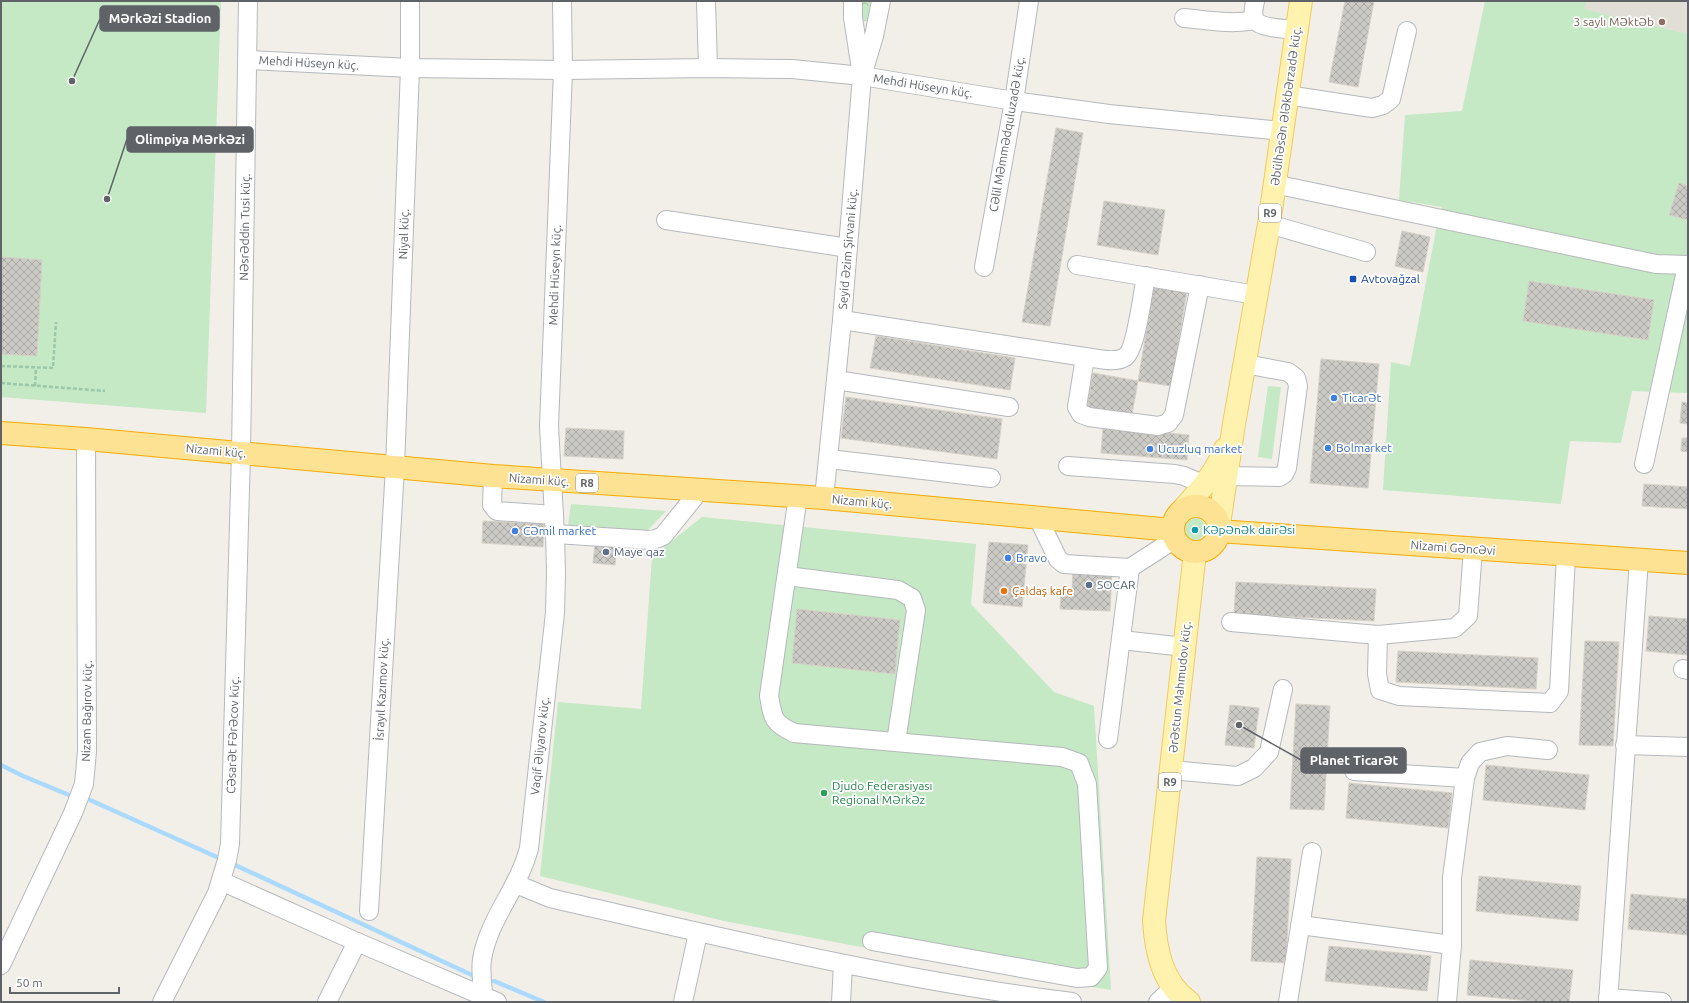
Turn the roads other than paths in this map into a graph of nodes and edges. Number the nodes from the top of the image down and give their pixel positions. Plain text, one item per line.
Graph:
1 (248, 1) edge
2 (410, 1) edge
3 (562, 1) edge
4 (706, 1) edge
5 (853, 1) edge
6 (881, 1) edge
7 (1029, 1) edge
8 (1255, 1) edge
9 (1301, 1) edge
10 (1184, 18) dead end
11 (1255, 20) junction
12 (1297, 30) junction
13 (1407, 31) dead end
14 (248, 60) junction
15 (410, 68) junction
16 (708, 68) junction
17 (563, 70) junction
18 (862, 76) junction
19 (1287, 95) junction
20 (1014, 101) junction
21 (1282, 131) junction
22 (1274, 184) junction
23 (666, 220) dead end
24 (1269, 224) junction
25 (848, 248) junction
26 (1366, 252) dead end
27 (1077, 265) dead end
28 (1688, 266) edge
29 (984, 267) dead end
30 (1146, 276) junction
31 (1200, 285) junction
32 (1256, 295) junction
33 (842, 320) junction
34 (1085, 357) junction
35 (1245, 364) junction
36 (836, 380) junction
37 (1009, 406) dead end
38 (1234, 424) junction
39 (1, 433) edge
40 (86, 439) junction
41 (241, 453) junction
42 (829, 459) junction
43 (1644, 464) dead end
44 (1068, 466) dead end
45 (395, 468) junction
46 (492, 476) junction
47 (1226, 476) junction
48 (991, 478) dead end
49 (552, 480) junction
50 (1205, 485) junction
51 (700, 490) junction
52 (798, 496) junction
53 (824, 498) junction
54 (554, 515) junction
55 (1038, 518) junction
56 (1175, 528) junction
57 (1218, 531) junction
58 (556, 534) junction
59 (1473, 549) junction
60 (1195, 552) junction
61 (1566, 555) junction
62 (1639, 560) junction
63 (1688, 563) edge
64 (1130, 568) junction
65 (787, 576) junction
66 (1231, 622) dead end
67 (1378, 635) junction
68 (1121, 640) junction
69 (1184, 647) junction
70 (1283, 689) dead end
71 (1108, 739) dead end
72 (896, 742) junction
73 (1625, 745) junction
74 (1688, 747) edge
75 (1548, 750) dead end
76 (1171, 770) junction
77 (1354, 771) dead end
78 (1464, 778) junction
79 (1312, 852) dead end
80 (222, 881) junction
81 (516, 884) junction
82 (369, 911) dead end
83 (1300, 925) junction
84 (698, 932) junction
85 (872, 941) dead end
86 (357, 942) junction
87 (1452, 945) junction
88 (843, 964) junction
89 (1, 965) edge
90 (1174, 987) junction
91 (995, 997) edge
92 (488, 1000) edge
93 (1608, 1000) edge
94 (162, 1002) edge
95 (327, 1002) edge
96 (683, 1002) edge
97 (841, 1002) edge
98 (1072, 1002) edge
99 (1158, 1002) edge
100 (1190, 1002) edge
101 (1288, 1002) edge
102 (1447, 1002) edge
103 (1662, 1002) edge

1 - 14 street, Nəsrəddin Tusi küç.
2 - 15 street, Niyal küç.
3 - 17 street, Mehdi Hüseyn küç.
4 - 16 street
5 - 18 street
6 - 18 street, Seyid Əzim Şirvani küç.
7 - 20 street, Cəlil Məmmədquluzadə küç.
8 - 11 street
9 - 12 main road, Əbülhəsən Ələkbərzadə küç. / R9
10 - 11 street
11 - 12 street
12 - 19 main road, Əbülhəsən Ələkbərzadə küç. / R9
13 - 19 street
14 - 15 street, Mehdi Hüseyn küç.
14 - 41 street, Nəsrəddin Tusi küç.
15 - 17 street, Mehdi Hüseyn küç.
15 - 45 street, Niyal küç.
16 - 17 street, Mehdi Hüseyn küç.
16 - 18 street, Mehdi Hüseyn küç.
17 - 49 street, Mehdi Hüseyn küç.
18 - 20 street, Mehdi Hüseyn küç.
18 - 25 street, Seyid Əzim Şirvani küç.
19 - 21 main road, Əbülhəsən Ələkbərzadə küç. / R9
20 - 21 street, Mehdi Hüseyn küç.
20 - 29 street, Cəlil Məmmədquluzadə küç.
21 - 22 main road, Əbülhəsən Ələkbərzadə küç. / R9
22 - 24 main road, Əbülhəsən Ələkbərzadə küç. / R9
22 - 28 street
23 - 25 street
24 - 26 street
24 - 32 main road, Əbülhəsən Ələkbərzadə küç. / R9
25 - 33 street, Seyid Əzim Şirvani küç.
27 - 30 street
28 - 43 street
30 - 31 street
30 - 34 street
31 - 32 street
31 - 34 street
32 - 35 main road, Əbülhəsən Ələkbərzadə küç. / R9
33 - 34 street
33 - 36 street, Seyid Əzim Şirvani küç.
35 - 38 main road, Əbülhəsən Ələkbərzadə küç. / R9
35 - 47 street
36 - 37 street
36 - 42 street, Seyid Əzim Şirvani küç.
38 - 47 main road
38 - 50 main road
39 - 40 highway, Nizami küç. / R8
40 - 41 highway, Nizami küç. / R8
40 - 89 street, Nizam Bağırov küç.
41 - 45 highway, Nizami küç. / R8
41 - 80 street, Cəsarət Fərəcov küç.
42 - 48 street
42 - 53 street, Seyid Əzim Şirvani küç.
44 - 50 street
45 - 46 highway, Nizami küç. / R8
45 - 82 street, İsrayıl Kazımov küç.
46 - 49 highway, Nizami küç. / R8
46 - 54 street
47 - 57 main road
49 - 51 highway, Nizami küç. / R8
49 - 54 street, Vaqif Əliyarov küç.
50 - 56 main road
51 - 52 highway, Nizami küç. / R8
51 - 58 street
52 - 53 highway, Nizami küç. / R8
52 - 65 street
53 - 55 highway, Nizami küç. / R8
54 - 58 street, Vaqif Əliyarov küç.
55 - 56 highway, Nizami küç. / R8
55 - 64 street
56 - 57 highway
56 - 60 highway
56 - 64 street
57 - 59 highway, Nizami Gəncəvi
57 - 60 highway
58 - 81 street, Vaqif Əliyarov küç.
59 - 61 highway, Nizami Gəncəvi
59 - 67 street
60 - 69 main road, Ərəstun Mahmudov küç. / R9
61 - 62 highway, Nizami Gəncəvi
61 - 67 street
62 - 63 highway, Nizami Gəncəvi
62 - 73 street
64 - 68 street
65 - 72 street
65 - 72 street
66 - 67 street
68 - 69 street
68 - 71 street
69 - 76 main road, Ərəstun Mahmudov küç. / R9
70 - 76 street
72 - 85 street
73 - 74 street
73 - 93 street
75 - 78 street
76 - 90 main road, Ərəstun Mahmudov küç. / R9
77 - 78 street
78 - 87 street
79 - 83 street
80 - 86 street
80 - 94 street, Cəsarət Fərəcov küç.
81 - 84 street
81 - 92 street, Vaqif Əliyarov küç.
83 - 87 street
83 - 101 street
84 - 88 street
84 - 96 street
86 - 92 street
86 - 95 street
87 - 102 street
88 - 91 street
88 - 97 street
90 - 99 street
90 - 100 main road, Ərəstun Mahmudov küç. / R9
91 - 98 street
93 - 103 street

